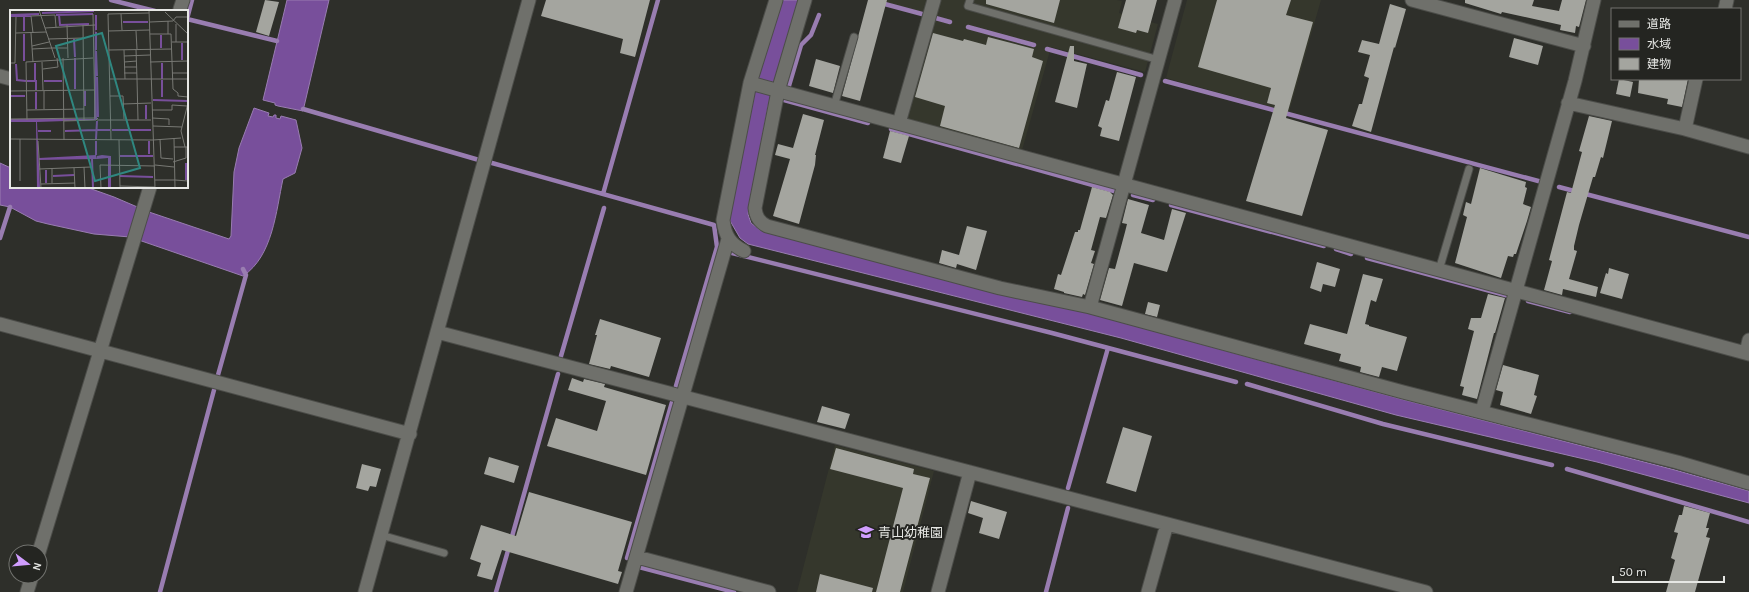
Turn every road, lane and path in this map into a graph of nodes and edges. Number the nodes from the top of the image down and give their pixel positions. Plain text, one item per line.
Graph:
1 (529, 0) edge
2 (776, 0) edge
3 (805, 0) edge
4 (934, 0) edge
5 (970, 0) edge
6 (1175, 0) edge
7 (1412, 0) edge
8 (1594, 0) edge
9 (854, 37) dead end
10 (1584, 46) junction
11 (1159, 60) junction
12 (0, 76) edge
13 (10, 79) edge
14 (1696, 80) edge
15 (752, 84) junction
16 (776, 90) junction
17 (1568, 103) junction
18 (834, 106) junction
19 (899, 124) junction
20 (1685, 129) junction
21 (1749, 147) edge
22 (1469, 168) dead end
23 (1125, 185) junction
24 (150, 188) edge
25 (728, 239) junction
26 (744, 251) dead end
27 (1439, 270) junction
28 (1516, 290) junction
29 (1090, 307) junction
30 (0, 324) edge
31 (437, 332) junction
32 (1749, 340) edge
33 (101, 351) junction
34 (1747, 354) edge
35 (682, 396) junction
36 (1482, 411) junction
37 (410, 434) junction
38 (970, 472) junction
39 (1749, 483) edge
40 (1167, 524) junction
41 (381, 536) junction
42 (41, 544) edge
43 (444, 553) dead end
44 (636, 557) junction
45 (365, 592) edge
46 (626, 592) edge
47 (769, 592) edge
48 (938, 592) edge
49 (1148, 592) edge
50 (1426, 592) edge

1 - 31 street
2 - 15 street
3 - 16 street
4 - 19 street
5 - 11 lane
6 - 11 street
7 - 10 street
8 - 10 street
9 - 18 lane
10 - 17 street
11 - 23 street
12 - 13 street
14 - 20 street
15 - 16 street
15 - 25 street
16 - 18 street
16 - 29 street
17 - 20 street
17 - 28 street
18 - 19 street
19 - 23 street
20 - 21 street
22 - 27 lane
23 - 27 street
23 - 29 street
24 - 33 street
25 - 26 street
25 - 35 street
27 - 28 street
28 - 34 street
28 - 36 street
29 - 36 street
30 - 33 street
31 - 35 street
31 - 37 street
32 - 34 street
33 - 37 street
33 - 42 street
35 - 38 street
35 - 44 street
36 - 39 street
37 - 41 street
38 - 40 street
38 - 48 street
40 - 49 street
40 - 50 street
41 - 43 lane
41 - 45 street
44 - 46 street
44 - 47 street

